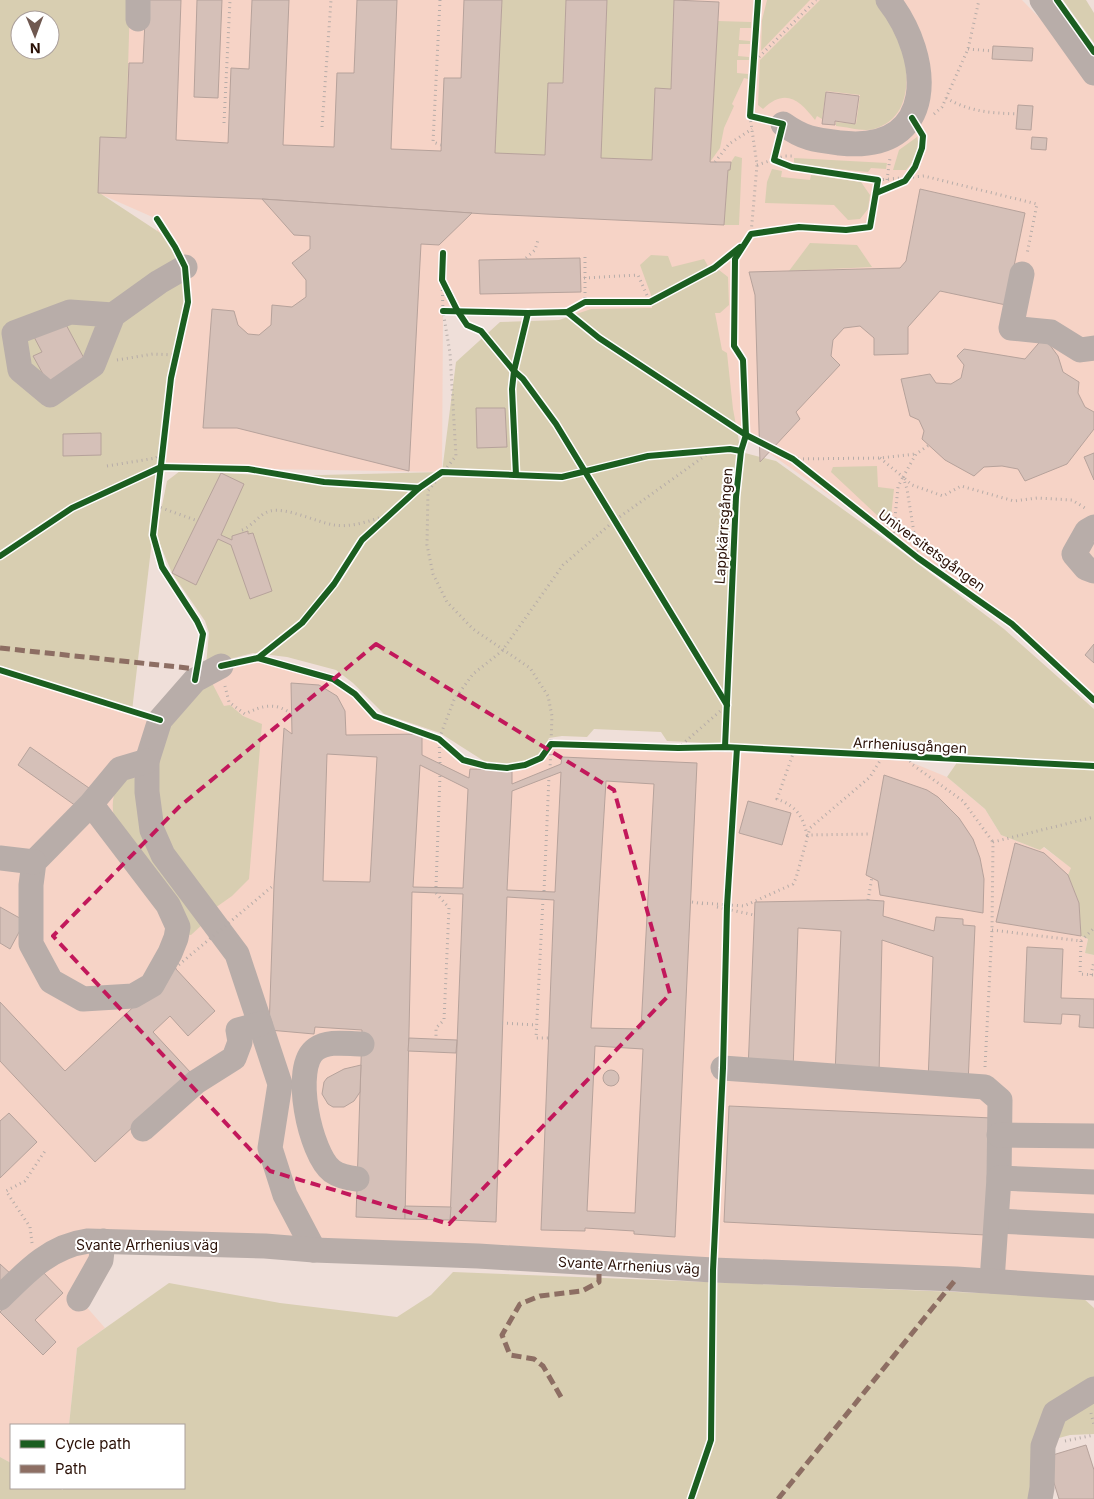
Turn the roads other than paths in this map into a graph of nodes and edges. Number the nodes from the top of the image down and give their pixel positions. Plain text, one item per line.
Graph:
1 (888, 0) edge
2 (1042, 0) edge
3 (1094, 73) edge
4 (783, 124) road end
5 (184, 267) dead end
6 (1022, 274) road end
7 (113, 315) junction
8 (1094, 348) edge
9 (1090, 518) edge
10 (1094, 571) edge
11 (221, 666) road end
12 (147, 761) junction
13 (91, 804) junction
14 (0, 858) edge
15 (34, 862) junction
16 (241, 1025) junction
17 (362, 1044) dead end
18 (723, 1068) dead end
19 (305, 1080) junction
20 (280, 1084) junction
21 (143, 1129) dead end
22 (999, 1134) junction
23 (1094, 1136) edge
24 (999, 1178) junction
25 (358, 1179) dead end
26 (1094, 1182) edge
27 (997, 1221) junction
28 (1094, 1226) edge
29 (103, 1241) junction
30 (314, 1250) junction
31 (992, 1281) junction
32 (1094, 1288) edge
33 (0, 1298) edge
34 (79, 1299) dead end
35 (1094, 1389) edge
36 (1040, 1499) edge

1 - 4 street
2 - 3 street
5 - 7 street
6 - 8 street
7 - 7 street
9 - 10 street
11 - 12 street
12 - 13 street
12 - 16 street
13 - 15 street
13 - 15 street
14 - 15 street
16 - 20 street
16 - 21 street
17 - 19 street
18 - 22 street
19 - 20 street
19 - 25 street
20 - 30 street
22 - 23 street
22 - 24 street
24 - 26 street
24 - 27 street
27 - 28 street
27 - 31 street
29 - 30 street, Svante Arrhenius väg
29 - 33 street, Svante Arrhenius väg
29 - 34 street
30 - 31 street, Svante Arrhenius väg
31 - 32 street, Svante Arrhenius väg
35 - 36 street

